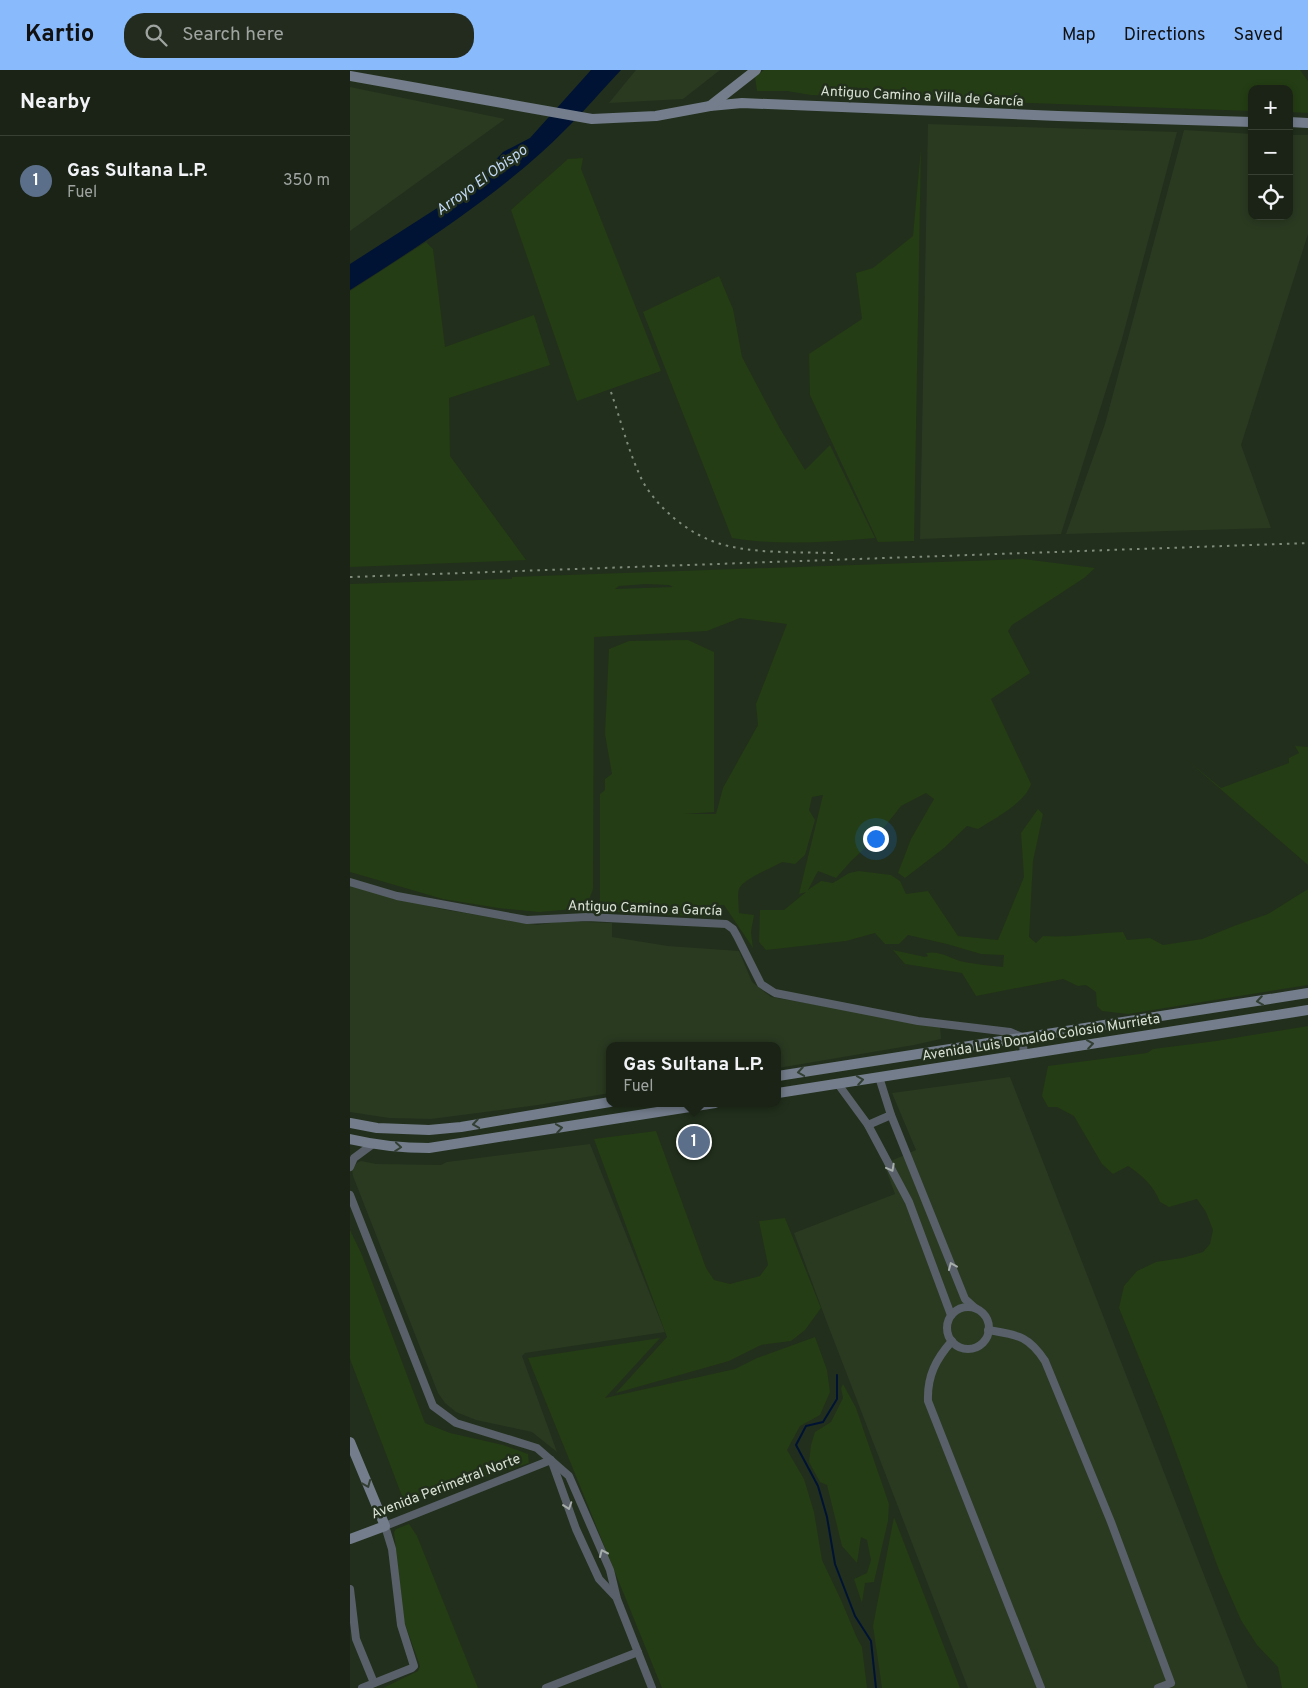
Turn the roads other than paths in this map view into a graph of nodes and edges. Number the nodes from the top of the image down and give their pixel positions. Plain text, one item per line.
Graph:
1 (756, 70) edge
2 (350, 76) edge
3 (710, 106) junction
4 (1248, 122) edge
5 (1293, 122) edge
6 (1308, 123) edge
7 (350, 882) edge
8 (1308, 993) edge
9 (1308, 1010) edge
10 (1022, 1037) junction
11 (1024, 1054) junction
12 (781, 1076) edge
13 (879, 1077) junction
14 (838, 1084) junction
15 (781, 1093) edge
16 (606, 1103) edge
17 (690, 1107) edge
18 (891, 1115) junction
19 (506, 1119) junction
20 (350, 1123) edge
21 (868, 1125) junction
22 (508, 1136) junction
23 (350, 1139) edge
24 (373, 1144) junction
25 (350, 1167) edge
26 (350, 1196) edge
27 (975, 1308) junction
28 (951, 1315) junction
29 (988, 1330) junction
30 (952, 1341) junction
31 (350, 1442) edge
32 (551, 1460) junction
33 (385, 1526) junction
34 (350, 1540) edge
35 (350, 1588) edge
36 (617, 1599) junction
37 (638, 1652) junction
38 (374, 1683) junction
39 (362, 1688) edge
40 (546, 1688) edge
41 (652, 1688) edge
42 (1041, 1688) edge
43 (1158, 1688) edge

1 - 3 main road
2 - 3 main road, Antiguo Camino a Villa de García
3 - 4 main road, Antiguo Camino a Villa de García
5 - 6 main road
7 - 10 street, Antiguo Camino a García
8 -> 10 main road, Avenida Luis Donaldo Colosio Murrieta
11 -> 9 main road, Avenida Luis Donaldo Colosio Murrieta
10 - 11 street
10 -> 12 main road, Avenida Luis Donaldo Colosio Murrieta
11 - 13 main road, Avenida Luis Donaldo Colosio Murrieta
14 -> 13 main road, Avenida Luis Donaldo Colosio Murrieta
13 - 18 street
14 - 15 main road, Avenida Luis Donaldo Colosio Murrieta
14 - 21 street
16 - 19 main road
22 -> 17 main road
18 - 21 street
27 -> 18 street
19 -> 20 main road
19 - 22 main road
21 -> 28 street
24 -> 22 main road
23 - 24 main road
24 - 25 street
26 - 32 street
27 - 28 street
27 - 29 street
28 - 30 street
29 - 30 street
29 - 43 street
30 - 42 street
31 -> 33 main road
32 - 33 street, Avenida Perimetral Norte
32 -> 36 street
36 -> 32 street
33 - 34 main road, Avenida Perimetral Norte
33 - 38 street
35 - 38 street
36 - 37 street
37 - 40 street
37 - 41 street
38 - 39 street

